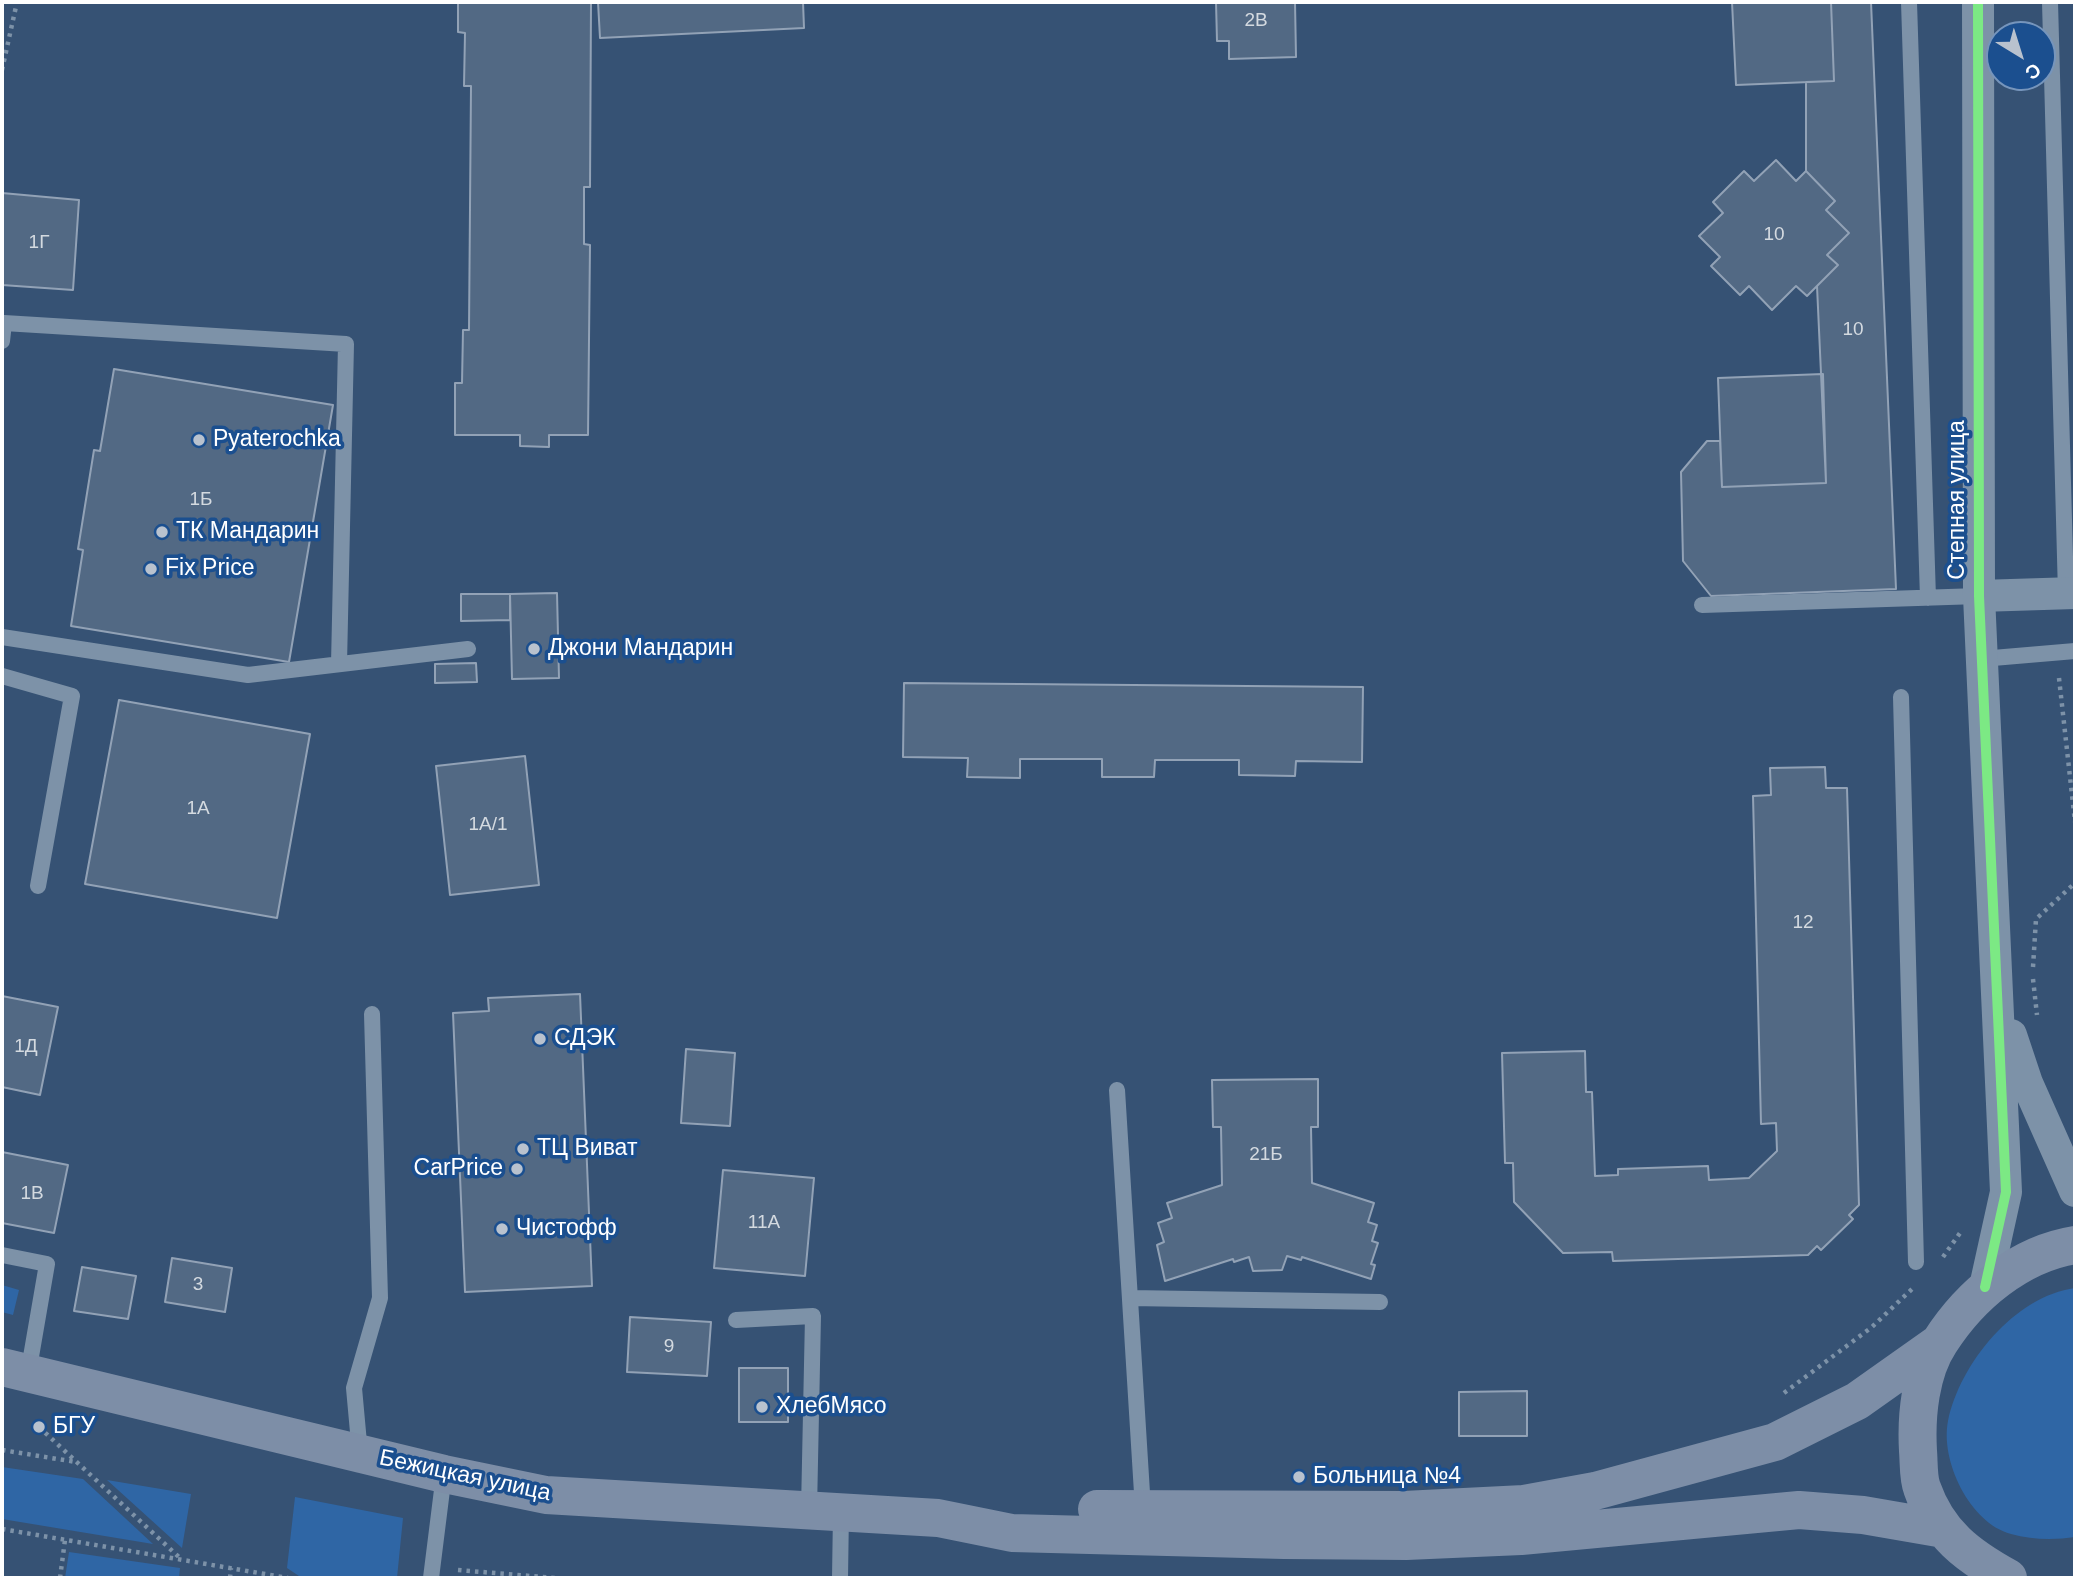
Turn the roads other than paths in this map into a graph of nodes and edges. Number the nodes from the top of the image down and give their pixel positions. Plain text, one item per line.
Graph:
1 (1909, 2) edge
2 (1978, 2) edge
3 (2050, 2) edge
4 (3, 323) edge
5 (2, 341) edge
6 (2070, 593) edge
7 (1979, 596) junction
8 (1928, 598) junction
9 (1702, 605) dead end
10 (2, 637) edge
11 (468, 649) dead end
12 (2075, 651) edge
13 (1981, 659) junction
14 (339, 664) junction
15 (2, 676) edge
16 (1901, 697) dead end
17 (38, 886) dead end
18 (1998, 998) junction
19 (372, 1014) dead end
20 (1117, 1090) dead end
21 (2075, 1191) edge
22 (2075, 1245) edge
23 (2, 1255) edge
24 (1916, 1262) dead end
25 (1985, 1287) junction
26 (1130, 1298) junction
27 (1380, 1302) dead end
28 (736, 1320) dead end
29 (1938, 1343) junction
30 (15, 1370) edge
31 (360, 1454) junction
32 (444, 1474) junction
33 (825, 1511) junction
34 (1144, 1523) junction
35 (1963, 1555) edge
36 (432, 1573) edge
37 (840, 1578) edge
38 (2008, 1578) edge

1 - 8 lane
2 - 7 street, Степная улица
3 - 6 lane
4 - 5 lane
4 - 14 lane
6 - 7 street
7 - 8 lane
7 - 13 street, Степная улица
8 - 9 lane
10 - 14 lane
11 - 14 lane
12 - 13 lane
13 - 18 street, Степная улица
15 - 17 lane
16 - 24 lane
18 - 21 street
18 - 25 street, Степная улица
19 - 31 lane
20 - 26 lane
22 - 25 main road
23 - 30 lane
25 - 29 main road
26 - 27 lane
26 - 34 lane
28 - 33 lane
29 - 34 main road
29 - 35 main road
30 - 31 main road, Бежицкая улица
31 - 32 main road, Бежицкая улица
32 - 33 main road, Бежицкая улица
32 - 36 lane
33 - 34 main road, Бежицкая улица
33 - 37 lane
34 - 35 main road
35 - 38 main road

